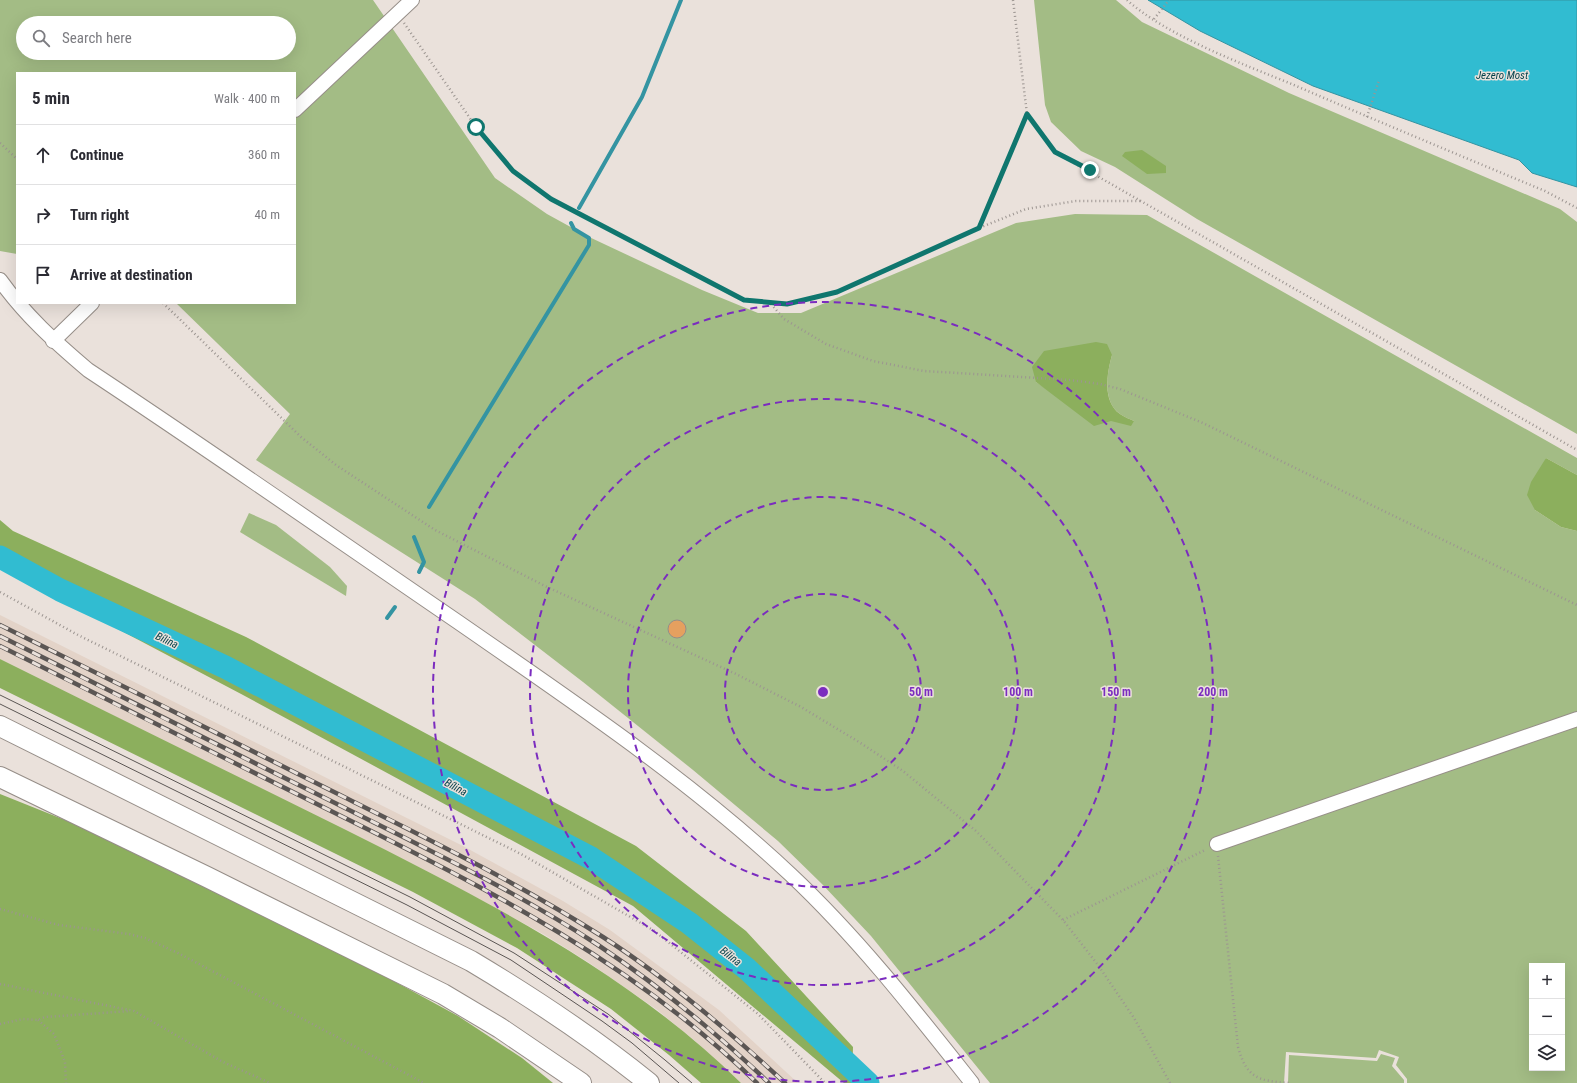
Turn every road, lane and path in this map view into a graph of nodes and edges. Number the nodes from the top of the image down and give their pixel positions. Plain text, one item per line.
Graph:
1 (412, 0) edge
2 (1013, 0) edge
3 (1127, 0) edge
4 (1169, 0) edge
5 (398, 13) junction
6 (1154, 20) junction
7 (1379, 80) dead end
8 (296, 109) edge
9 (1027, 114) junction
10 (1367, 116) junction
11 (0, 143) edge
12 (16, 159) edge
13 (1141, 201) junction
14 (1577, 208) edge
15 (979, 228) junction
16 (0, 280) edge
17 (16, 301) edge
18 (18, 304) edge
19 (91, 304) edge
20 (164, 304) edge
21 (771, 304) junction
22 (53, 341) junction
23 (1577, 450) edge
24 (0, 592) edge
25 (1577, 605) edge
26 (1577, 719) edge
27 (0, 726) edge
28 (0, 777) edge
29 (0, 782) edge
30 (24, 788) junction
31 (1217, 844) junction
32 (0, 908) edge
33 (1063, 920) junction
34 (0, 984) edge
35 (134, 1011) junction
36 (38, 1020) junction
37 (0, 1024) edge
38 (66, 1083) edge
39 (270, 1083) edge
40 (424, 1083) edge
41 (581, 1083) edge
42 (649, 1083) edge
43 (824, 1083) edge
44 (972, 1083) edge
45 (1170, 1083) edge
46 (1290, 1083) edge

1 - 5 street
2 - 9 path
3 - 6 path
4 - 6 path
5 - 8 street
5 - 21 path
6 - 10 path
7 - 10 path
9 - 13 path
9 - 15 path
10 - 14 path
11 - 12 path
13 - 15 path
13 - 23 path
15 - 21 path
16 - 17 street
18 - 22 street
19 - 22 street
20 - 33 path
21 - 25 path
22 - 44 street
24 - 43 path
26 - 31 street
27 - 42 highway
28 - 30 highway
29 - 30 street
30 - 41 highway
31 - 33 path
31 - 46 path
32 - 40 path
33 - 45 path
34 - 35 path
35 - 36 path
35 - 39 path
36 - 37 path
36 - 38 path

